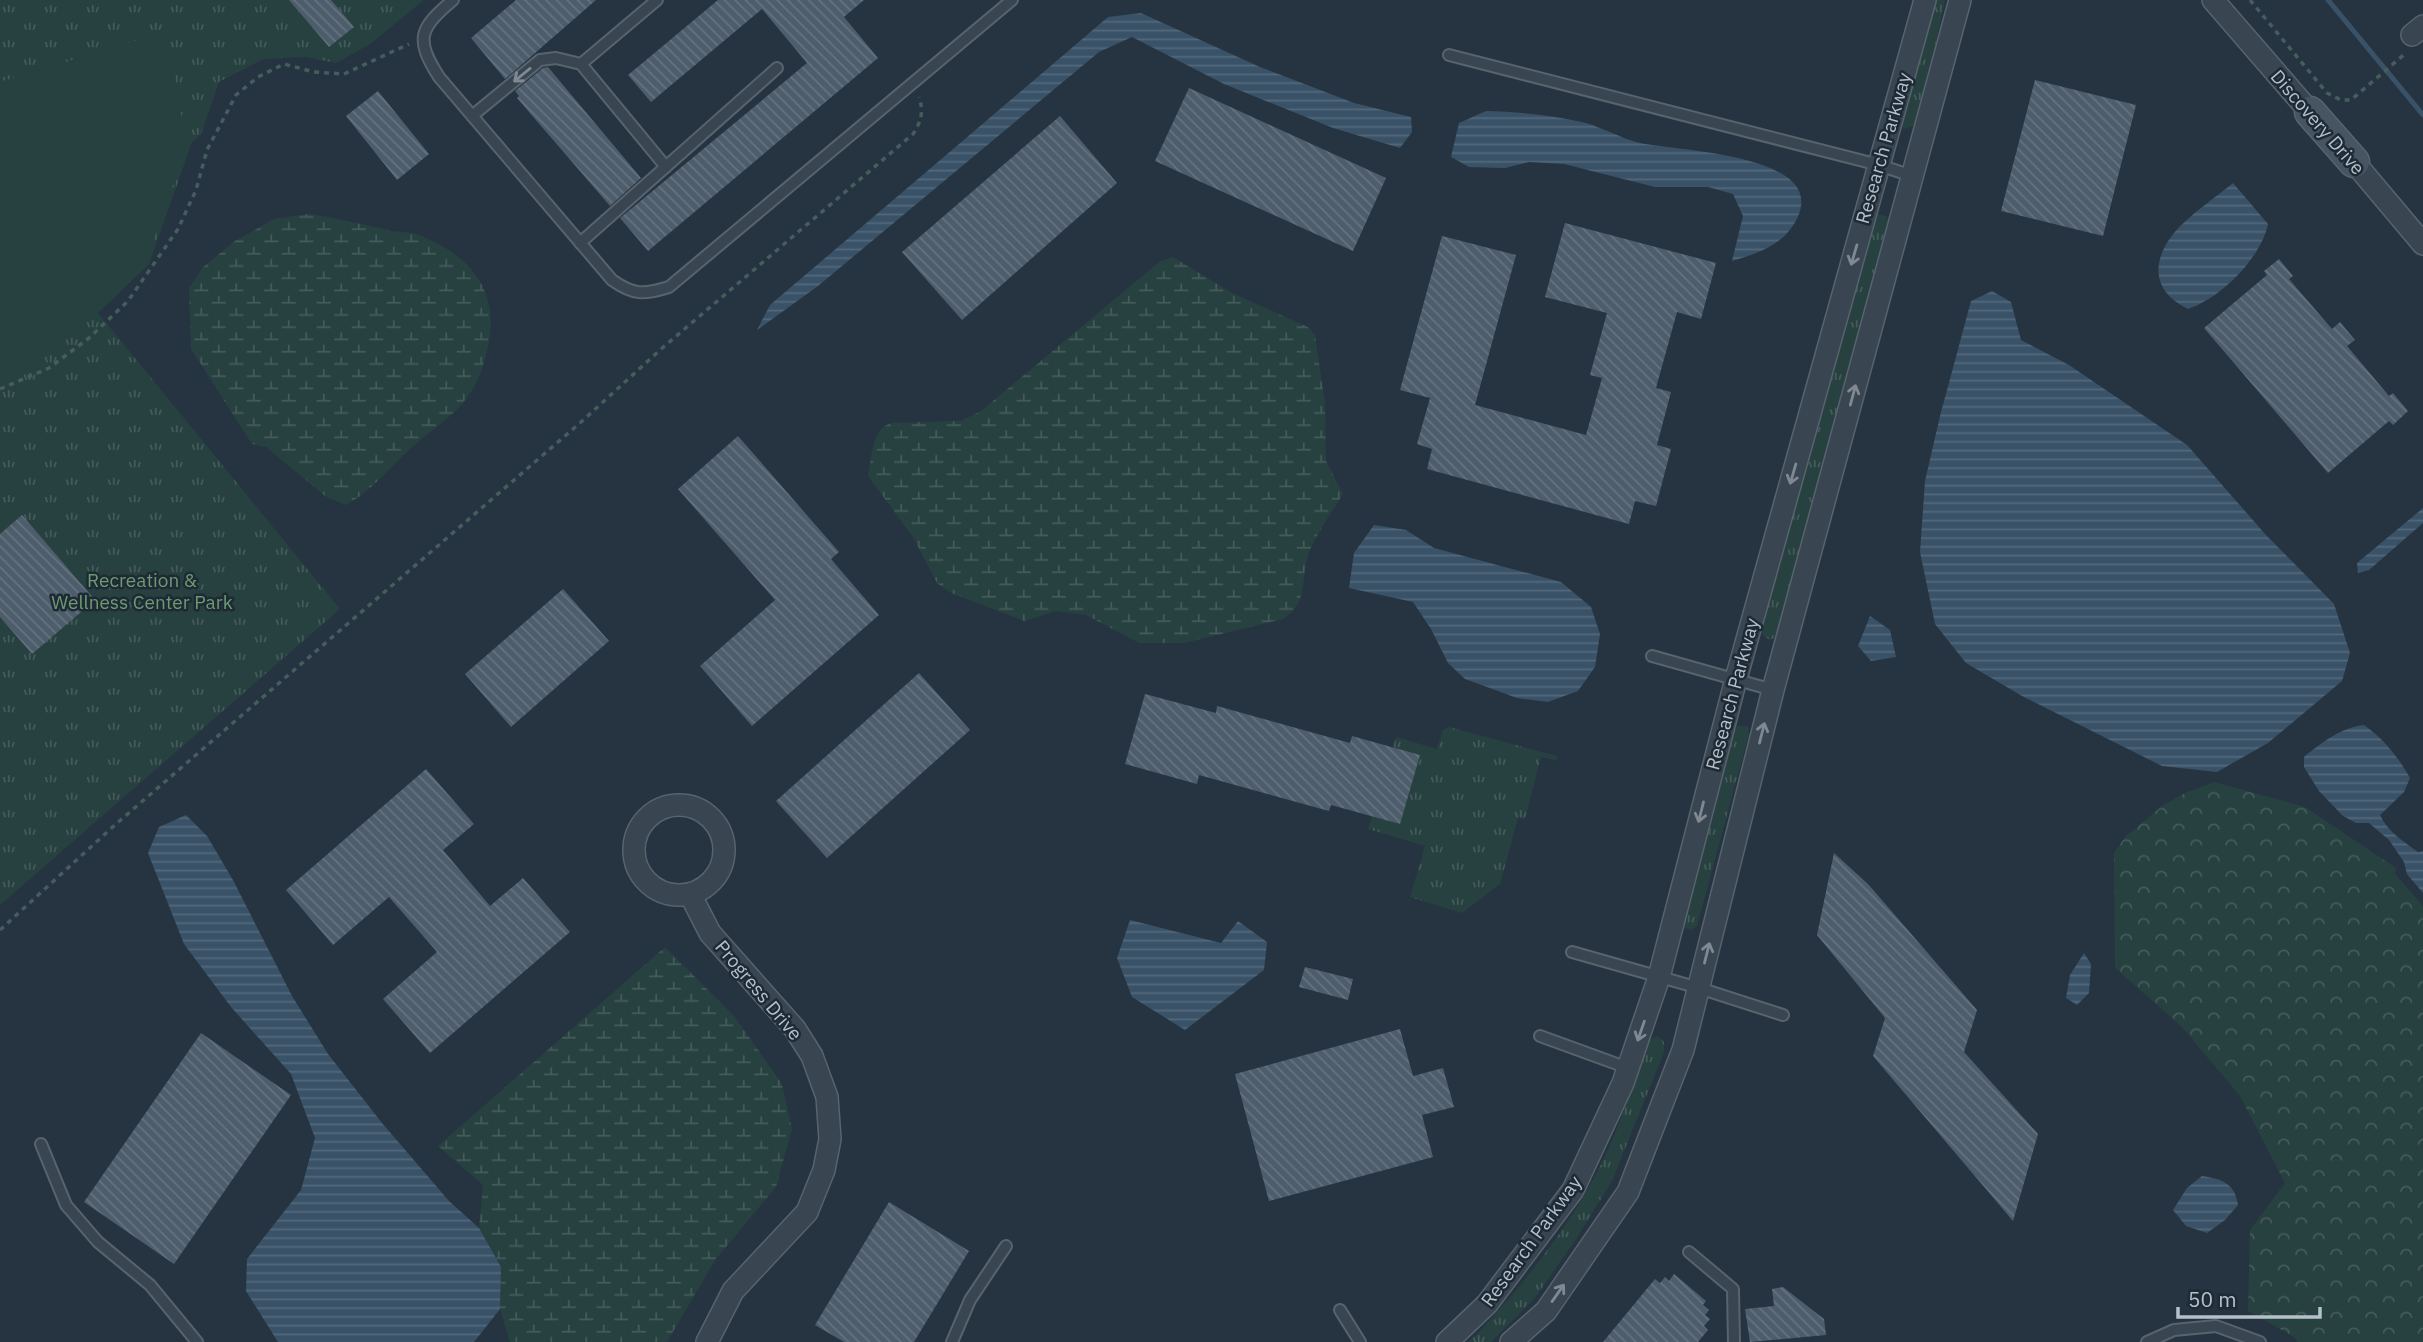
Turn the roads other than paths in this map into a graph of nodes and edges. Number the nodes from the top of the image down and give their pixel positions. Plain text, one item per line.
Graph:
1 (453, 0) edge
2 (657, 0) edge
3 (1012, 0) edge
4 (1925, 0) edge
5 (1960, 0) edge
6 (2213, 0) edge
7 (1449, 55) dead end
8 (581, 64) junction
9 (777, 68) dead end
10 (2310, 112) joint
11 (472, 116) junction
12 (2354, 162) joint
13 (1879, 165) junction
14 (666, 167) junction
15 (1912, 176) junction
16 (580, 243) junction
17 (2423, 244) edge
18 (1651, 656) dead end
19 (1735, 680) junction
20 (1773, 690) junction
21 (690, 894) junction
22 (1572, 953) dead end
23 (1659, 977) junction
24 (1699, 988) junction
25 (1783, 1015) dead end
26 (1540, 1036) dead end
27 (1628, 1068) junction
28 (41, 1144) dead end
29 (1006, 1246) dead end
30 (1689, 1252) dead end
31 (1340, 1310) dead end
32 (197, 1342) edge
33 (706, 1342) edge
34 (952, 1342) edge
35 (1360, 1342) edge
36 (1447, 1342) edge
37 (1511, 1342) edge
38 (1734, 1342) edge
39 (2147, 1342) edge
40 (2260, 1342) edge

1 - 11 lane
2 - 8 lane
3 - 16 lane
4 - 13 street, Research Parkway
5 - 15 street, Research Parkway
6 - 10 street, Discovery Drive
7 - 13 lane
8 -> 11 lane
8 - 14 lane
9 - 14 lane
10 - 12 street, Discovery Drive
11 - 16 lane
12 - 17 street, Discovery Drive
13 - 15 lane
13 -> 19 street, Research Parkway
14 - 16 lane
20 -> 15 street, Research Parkway
18 - 19 lane
19 - 20 lane
19 -> 23 street, Research Parkway
24 -> 20 street, Research Parkway
21 - 21 street
21 - 33 street, Progress Drive
22 - 23 lane
23 - 24 lane
23 -> 27 street, Research Parkway
24 - 25 lane
37 -> 24 street, Research Parkway
26 - 27 lane
27 - 36 street, Research Parkway
28 - 32 lane
29 - 34 lane
30 - 38 lane
31 - 35 lane
39 - 40 lane

